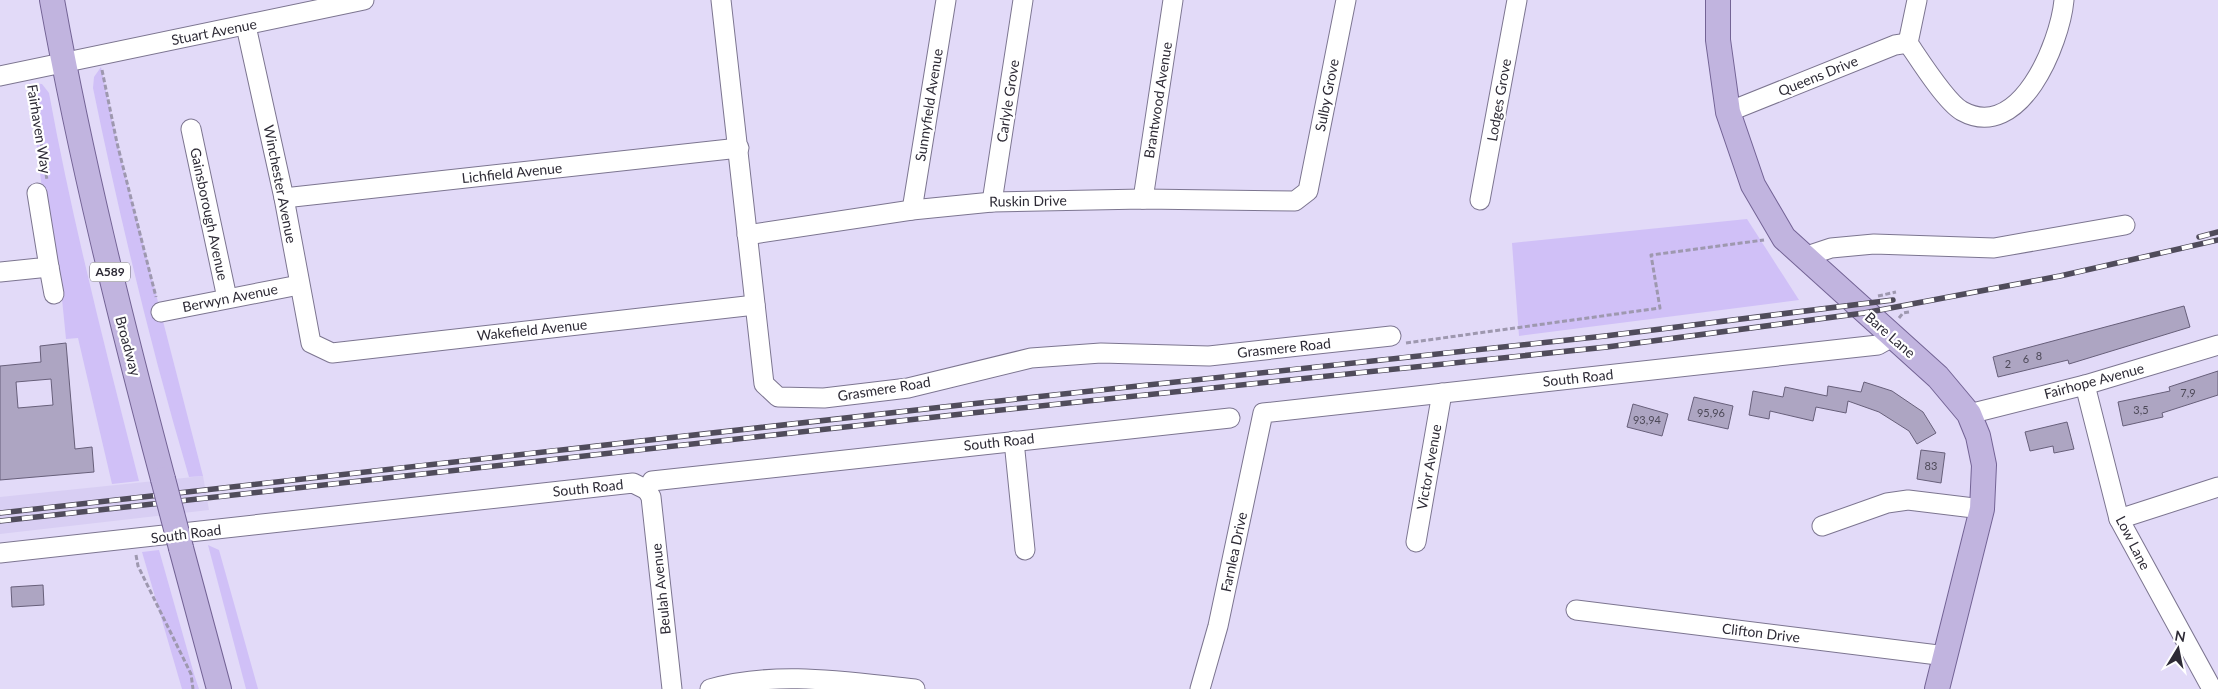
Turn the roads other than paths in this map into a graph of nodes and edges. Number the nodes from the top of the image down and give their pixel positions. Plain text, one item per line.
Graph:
1 (52, 0) edge
2 (364, 0) edge
3 (721, 0) edge
4 (946, 0) edge
5 (1023, 0) edge
6 (1173, 0) edge
7 (1346, 0) edge
8 (1517, 0) edge
9 (1718, 0) edge
10 (1917, 0) edge
11 (2064, 0) edge
12 (333, 3) edge
13 (246, 26) junction
14 (1908, 43) junction
15 (64, 64) junction
16 (0, 76) edge
17 (1728, 112) junction
18 (191, 129) dead end
19 (739, 148) junction
20 (1308, 191) joint
21 (37, 194) road end
22 (284, 198) junction
23 (1142, 199) junction
24 (1480, 200) dead end
25 (992, 202) junction
26 (912, 210) junction
27 (2125, 225) dead end
28 (747, 235) junction
29 (1804, 257) junction
30 (49, 267) junction
31 (0, 272) edge
32 (299, 284) junction
33 (54, 294) dead end
34 (227, 298) junction
35 (755, 305) junction
36 (161, 312) road end
37 (1391, 336) road end
38 (1892, 337) junction
39 (311, 343) joint
40 (2218, 345) edge
41 (2085, 385) junction
42 (1442, 393) junction
43 (1263, 413) joint
44 (1969, 414) junction
45 (1230, 418) dead end
46 (1014, 441) junction
47 (2218, 487) edge
48 (648, 490) junction
49 (1982, 509) junction
50 (2119, 519) junction
51 (1822, 526) dead end
52 (1416, 542) dead end
53 (1026, 550) dead end
54 (0, 553) edge
55 (1576, 610) dead end
56 (1946, 656) junction
57 (219, 689) edge
58 (672, 689) edge
59 (710, 689) edge
60 (915, 689) edge
61 (1200, 689) edge
62 (1937, 689) edge
63 (2212, 689) edge

1 - 15 main road, Broadway / A589
2 - 12 street, Stuart Avenue
3 - 19 street, Grasmere Road
4 - 26 street, Sunnyfield Avenue
5 - 25 street, Carlyle Grove
6 - 23 street, Brantwood Avenue
7 - 20 street, Sulby Grove
8 - 24 street, Lodges Grove
9 - 17 main road, Bare Lane
10 - 14 street
11 - 14 street
12 - 13 street, Stuart Avenue
13 - 15 street, Stuart Avenue
13 - 22 street, Winchester Avenue
14 - 17 street, Queens Drive
15 - 16 street, Stuart Avenue
15 - 57 main road, Broadway / A589, bridge
17 - 29 main road, Bare Lane
18 - 34 street, Gainsborough Avenue
19 - 22 street, Lichfield Avenue
19 - 28 street, Grasmere Road
20 - 23 street, Ruskin Drive
21 - 30 street, Fairhaven Way
22 - 32 street, Winchester Avenue
23 - 25 street, Ruskin Drive
25 - 26 street, Ruskin Drive
26 - 28 street, Ruskin Drive
27 - 29 street
28 - 35 street, Grasmere Road
29 - 38 main road, Bare Lane
30 - 31 street
30 - 33 street, Fairhaven Way
32 - 34 street, Berwyn Avenue
32 - 39 street, Winchester Avenue
34 - 36 street, Berwyn Avenue
35 - 37 street, Grasmere Road
35 - 39 street, Wakefield Avenue
38 - 42 street, South Road
38 - 44 main road, Bare Lane
40 - 41 street, Fairhope Avenue
41 - 44 street, Fairhope Avenue
41 - 50 street, Low Lane
42 - 43 street, South Road
42 - 52 street, Victor Avenue
43 - 61 street, Farnlea Drive
44 - 49 main road, Bare Lane
45 - 46 street, South Road
46 - 48 street, South Road
46 - 53 street
47 - 50 street
48 - 54 street, South Road
48 - 58 street, Beulah Avenue
49 - 51 street
49 - 56 main road, Bare Lane
50 - 63 street, Low Lane
55 - 56 street, Clifton Drive
56 - 62 main road, Bare Lane
59 - 60 street

